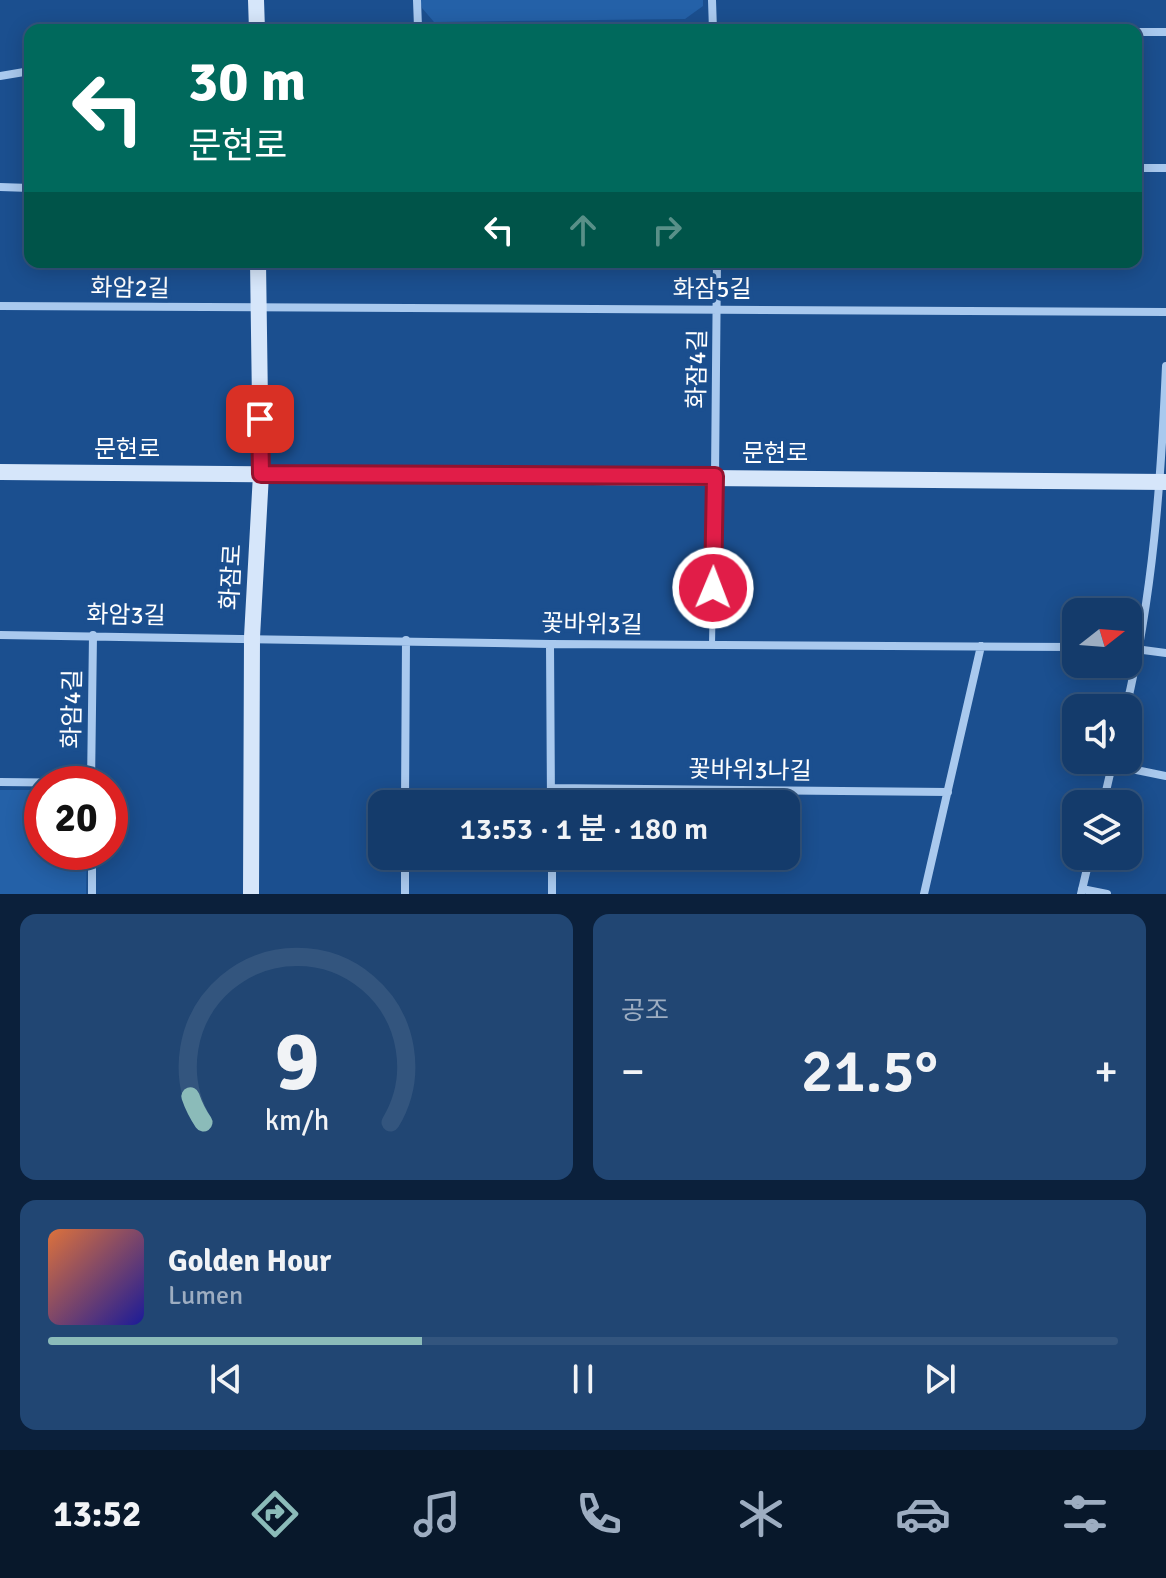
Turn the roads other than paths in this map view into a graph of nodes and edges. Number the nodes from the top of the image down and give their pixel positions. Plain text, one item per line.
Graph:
1 (256, 0) edge
2 (417, 0) edge
3 (712, 0) edge
4 (258, 24) edge
5 (418, 24) edge
6 (713, 24) edge
7 (1142, 32) edge
8 (1166, 32) edge
9 (24, 72) edge
10 (0, 76) edge
11 (1142, 168) edge
12 (1166, 168) edge
13 (0, 187) edge
14 (24, 188) edge
15 (258, 268) edge
16 (717, 268) edge
17 (0, 306) edge
18 (259, 309) junction
19 (718, 309) junction
20 (1166, 312) edge
21 (1166, 366) edge
22 (0, 472) edge
23 (261, 474) junction
24 (715, 476) junction
25 (1164, 481) edge
26 (1142, 634) edge
27 (0, 635) edge
28 (93, 635) junction
29 (252, 637) junction
30 (406, 640) junction
31 (550, 644) junction
32 (712, 645) junction
33 (981, 646) junction
34 (1062, 647) edge
35 (1142, 648) edge
36 (1166, 653) edge
37 (91, 766) edge
38 (1142, 770) edge
39 (1166, 776) edge
40 (0, 782) edge
41 (24, 782) edge
42 (551, 788) joint
43 (405, 790) edge
44 (948, 792) junction
45 (92, 870) edge
46 (405, 870) edge
47 (552, 870) edge
48 (1087, 870) edge
49 (1082, 891) edge
50 (92, 894) edge
51 (251, 894) edge
52 (405, 894) edge
53 (552, 894) edge
54 (924, 894) edge
55 (1107, 894) edge

1 - 4 street
2 - 5 street
3 - 6 street
7 - 8 street
9 - 10 street
11 - 12 street
13 - 14 street
15 - 18 street, 화잠로
16 - 19 street, 화잠4길
17 - 18 street, 화암2길
18 - 19 street, 화잠5길
18 - 23 street, 화잠로
19 - 20 street, 화잠5길
19 - 24 street, 화잠4길
21 - 25 street
22 - 23 street, 문현로
23 - 24 street, 문현로
23 - 29 street, 화잠로
24 - 25 street, 문현로
24 - 32 lane
25 - 26 street
27 - 28 street, 화암3길
28 - 29 street, 화암3길
28 - 37 street, 화암4길
29 - 30 street, 꽃바위3길
29 - 51 street, 화잠로
30 - 31 street, 꽃바위3길
30 - 43 street
31 - 32 street, 꽃바위3길
31 - 42 street
32 - 33 street, 꽃바위3길
33 - 34 street, 꽃바위3길
33 - 44 street
35 - 36 street
38 - 39 street
40 - 41 street, 화암4길
42 - 44 street, 꽃바위3나길
44 - 54 street
45 - 50 street
46 - 52 street
47 - 53 street
48 - 49 street
49 - 55 street

